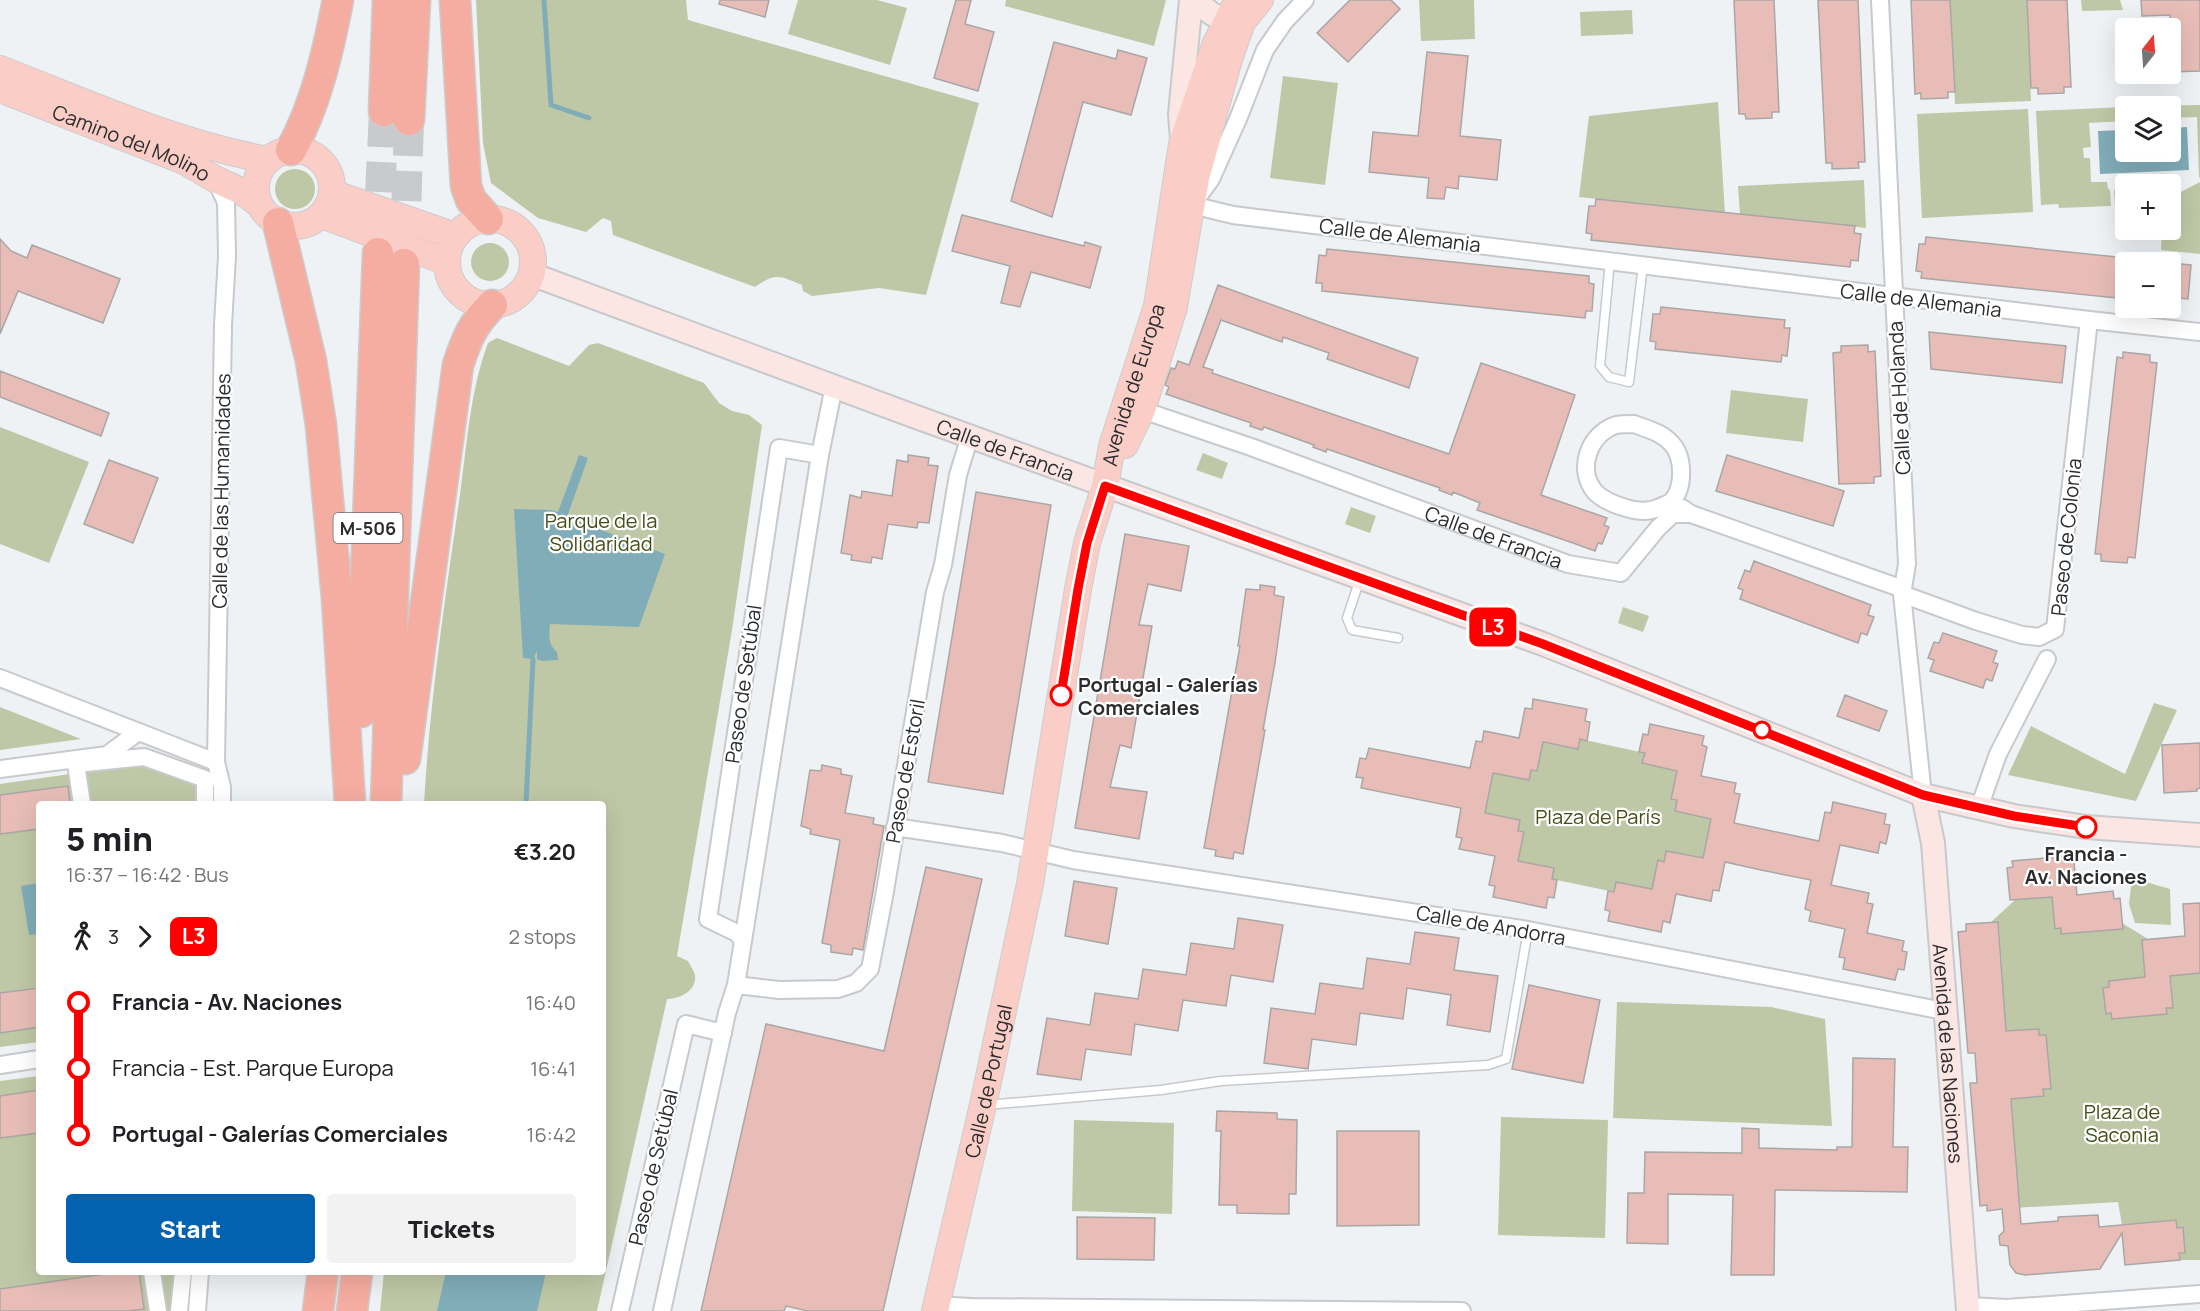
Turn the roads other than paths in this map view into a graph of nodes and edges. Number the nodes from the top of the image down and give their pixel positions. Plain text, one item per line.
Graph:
1 (338, 0) edge
2 (388, 0) edge
3 (415, 0) edge
4 (455, 0) edge
5 (1191, 0) edge
6 (1197, 0) edge
7 (1260, 0) edge
8 (1305, 0) edge
9 (1880, 0) edge
10 (1238, 11) edge
11 (0, 69) edge
12 (0, 89) edge
13 (1182, 144) junction
14 (279, 155) junction
15 (214, 179) junction
16 (327, 204) junction
17 (1192, 206) junction
18 (268, 214) junction
19 (488, 219) junction
20 (455, 236) junction
21 (1610, 261) junction
22 (447, 262) junction
23 (1643, 265) junction
24 (531, 274) junction
25 (1893, 296) junction
26 (492, 305) junction
27 (2088, 320) junction
28 (2200, 332) edge
29 (834, 386) junction
30 (1142, 410) junction
31 (970, 436) junction
32 (820, 455) junction
33 (1105, 486) junction
34 (1671, 501) junction
35 (1691, 514) junction
36 (1360, 579) junction
37 (1903, 591) junction
38 (1398, 638) dead end
39 (2048, 658) dead end
40 (0, 678) edge
41 (138, 732) junction
42 (216, 762) junction
43 (0, 769) edge
44 (1923, 795) junction
45 (82, 801) edge
46 (205, 801) edge
47 (222, 801) edge
48 (350, 801) edge
49 (357, 801) edge
50 (386, 801) edge
51 (402, 801) edge
52 (1979, 808) junction
53 (895, 827) junction
54 (2200, 835) edge
55 (1037, 851) junction
56 (1528, 930) junction
57 (743, 941) junction
58 (736, 985) junction
59 (1944, 1011) junction
60 (723, 1033) junction
61 (36, 1059) edge
62 (0, 1065) edge
63 (983, 1105) junction
64 (152, 1275) edge
65 (183, 1275) edge
66 (200, 1275) edge
67 (323, 1275) edge
68 (357, 1275) edge
69 (2200, 1294) edge
70 (936, 1308) edge
71 (1969, 1309) edge
72 (1189, 1310) edge
73 (158, 1311) edge
74 (179, 1311) edge
75 (196, 1311) edge
76 (318, 1311) edge
77 (352, 1311) edge
78 (620, 1311) edge
79 (662, 1311) edge
80 (1462, 1311) edge

1 - 14 highway
2 - 3 highway
4 - 19 highway
5 - 13 main road
6 - 10 main road
7 - 10 main road, Avenida de Europa
8 - 17 street, Avenida de Europa
9 - 25 street, Calle de Holanda
10 - 13 main road, Avenida de Europa
10 - 17 main road, Avenida de Europa
11 - 14 main road, Camino del Molino
12 - 15 main road, Camino del Molino
13 - 33 main road, Avenida de Europa
14 - 16 main road
14 - 18 main road
15 - 18 main road, Camino del Molino
15 - 42 street, Calle de las Humanidades
16 - 18 main road
16 - 20 main road
16 - 22 main road
17 - 21 street, Calle de Alemania
17 - 30 main road, Avenida de Europa
18 - 48 highway
19 - 20 main road
19 - 24 main road
20 - 22 main road
21 - 23 street, Calle de Alemania
21 - 23 lane
22 - 26 main road
23 - 25 street, Calle de Alemania
24 - 26 main road
24 - 29 main road, Calle de Francia
25 - 27 street, Calle de Alemania
25 - 37 street, Calle de Holanda
26 - 51 highway
27 - 28 street, Calle de Alemania
27 - 37 street, Paseo de Colonia
29 - 31 main road, Calle de Francia
29 - 32 street, Paseo de Setúbal
30 - 33 main road, Avenida de Europa
30 - 35 street, Calle de Francia
31 - 33 main road, Calle de Francia
31 - 53 street, Paseo de Estoril
32 - 57 street, Paseo de Setúbal
32 - 57 street, Paseo de Setúbal
33 - 36 main road, Calle de Francia
33 - 55 main road, Calle de Portugal
34 - 34 street
34 - 35 street
35 - 37 street
36 - 38 lane
36 - 44 main road, Calle de Francia
37 - 44 street, Calle de Holanda
39 - 52 street
40 - 41 street
41 - 42 street
41 - 43 street
42 - 47 street, Calle de las Humanidades
44 - 52 main road, Calle de Francia
44 - 59 main road, Avenida de las Naciones
45 - 46 street
49 - 50 highway, M-506
52 - 54 main road, Calle de Francia
53 - 55 street
53 - 58 street, Paseo de Estoril
55 - 56 street, Calle de Andorra
55 - 63 main road, Calle de Portugal
56 - 59 street, Calle de Andorra
56 - 63 lane
57 - 58 street, Paseo de Setúbal
58 - 60 street, Paseo de Setúbal
59 - 71 main road, Avenida de las Naciones
60 - 78 street, Paseo de Setúbal
60 - 79 street, Paseo de Setúbal
61 - 62 street
63 - 70 main road, Calle de Portugal
64 - 73 street
65 - 74 street
66 - 75 street
67 - 76 highway
68 - 77 highway
69 - 71 street
70 - 72 street
72 - 80 street

